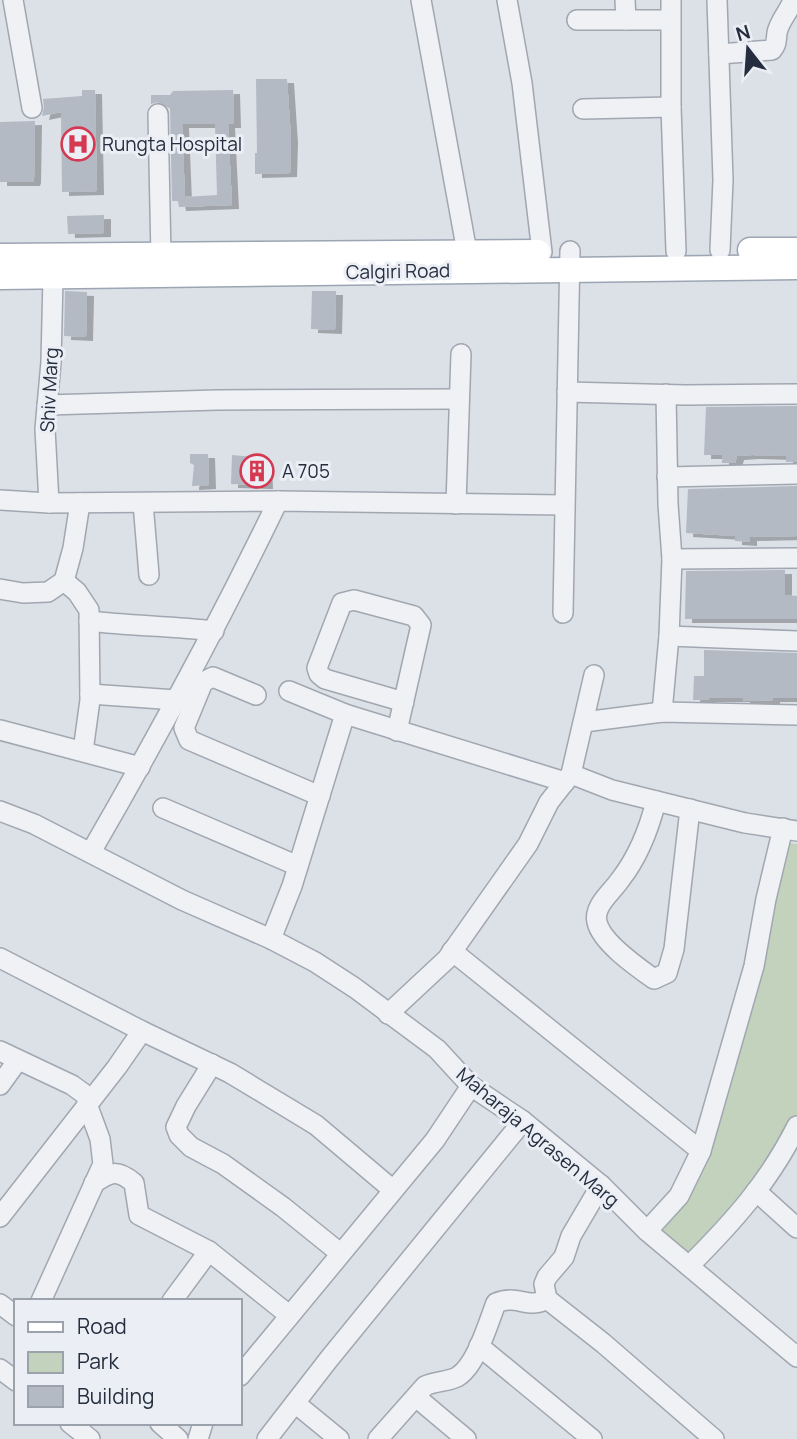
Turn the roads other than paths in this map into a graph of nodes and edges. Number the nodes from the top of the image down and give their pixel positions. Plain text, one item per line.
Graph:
1 (13, 0) edge
2 (421, 0) edge
3 (507, 0) edge
4 (671, 0) edge
5 (717, 0) edge
6 (793, 0) edge
7 (626, 10) edge
8 (576, 20) dead end
9 (670, 20) junction
10 (719, 54) junction
11 (671, 107) junction
12 (32, 108) dead end
13 (583, 109) dead end
14 (158, 114) dead end
15 (720, 250) junction
16 (797, 250) edge
17 (676, 251) junction
18 (467, 252) junction
19 (542, 252) junction
20 (0, 256) edge
21 (161, 256) junction
22 (570, 260) junction
23 (797, 267) edge
24 (0, 277) edge
25 (53, 277) junction
26 (461, 354) dead end
27 (567, 392) junction
28 (666, 394) junction
29 (797, 394) edge
30 (459, 399) junction
31 (47, 405) junction
32 (797, 474) edge
33 (667, 477) junction
34 (0, 500) edge
35 (278, 501) junction
36 (49, 503) junction
37 (80, 503) junction
38 (143, 503) junction
39 (456, 504) junction
40 (564, 505) junction
41 (797, 558) edge
42 (672, 559) junction
43 (149, 575) dead end
44 (64, 581) junction
45 (0, 589) edge
46 (563, 614) dead end
47 (89, 621) junction
48 (214, 631) junction
49 (669, 636) junction
50 (797, 640) edge
51 (594, 675) dead end
52 (289, 691) dead end
53 (90, 694) junction
54 (256, 695) dead end
55 (176, 701) junction
56 (404, 702) junction
57 (662, 712) junction
58 (345, 714) junction
59 (797, 715) edge
60 (584, 722) junction
61 (0, 730) edge
62 (397, 731) junction
63 (83, 751) junction
64 (140, 767) junction
65 (568, 778) junction
66 (320, 796) junction
67 (656, 801) junction
68 (163, 808) dead end
69 (690, 810) junction
70 (0, 811) edge
71 (790, 830) edge
72 (91, 852) junction
73 (298, 866) junction
74 (271, 939) junction
75 (452, 951) junction
76 (0, 958) edge
77 (388, 1014) junction
78 (142, 1031) junction
79 (0, 1051) edge
80 (19, 1060) junction
81 (212, 1064) junction
82 (0, 1085) edge
83 (471, 1086) junction
84 (87, 1104) junction
85 (523, 1121) junction
86 (797, 1126) edge
87 (701, 1151) junction
88 (94, 1183) junction
89 (601, 1185) junction
90 (393, 1191) junction
91 (756, 1191) junction
92 (0, 1217) edge
93 (797, 1228) edge
94 (646, 1231) junction
95 (209, 1251) junction
96 (340, 1253) junction
97 (689, 1266) junction
98 (42, 1299) edge
99 (173, 1299) edge
100 (547, 1300) junction
101 (289, 1315) junction
102 (479, 1346) junction
103 (797, 1357) edge
104 (242, 1374) edge
105 (416, 1397) junction
106 (295, 1403) junction
107 (72, 1425) edge
108 (162, 1425) edge
109 (90, 1439) edge
110 (178, 1439) edge
111 (191, 1439) edge
112 (197, 1439) edge
113 (267, 1439) edge
114 (339, 1439) edge
115 (378, 1439) edge
116 (466, 1439) edge
117 (592, 1439) edge
118 (713, 1439) edge

1 - 12 street
2 - 18 street
3 - 19 street
4 - 9 street
5 - 10 street
6 - 10 street
7 - 8 street
7 - 9 street
9 - 11 street
10 - 15 street
11 - 13 street
11 - 17 street
14 - 21 street
15 - 16 main road, Calgiri Road
15 - 17 main road, Calgiri Road
17 - 22 main road, Calgiri Road
18 - 19 main road, Calgiri Road
18 - 21 main road, Calgiri Road
19 - 22 main road, Calgiri Road
20 - 21 main road, Calgiri Road
22 - 23 main road, Calgiri Road
22 - 25 main road, Calgiri Road
22 - 27 street
24 - 25 main road, Calgiri Road
25 - 31 street, Shiv Marg
26 - 30 street
27 - 28 street
27 - 40 street
28 - 29 street
28 - 33 street
30 - 31 street
30 - 39 street
31 - 36 street, Shiv Marg
32 - 33 street
33 - 42 street
34 - 36 street
35 - 38 street
35 - 39 street
35 - 48 street
36 - 37 street
37 - 38 street
37 - 44 street
38 - 43 street
39 - 40 street
40 - 46 street
41 - 42 street
42 - 49 street
44 - 45 street
44 - 47 street
47 - 48 street
47 - 53 street
48 - 55 street
49 - 50 street
49 - 57 street
51 - 60 street
52 - 58 street
53 - 55 street
53 - 63 street
54 - 66 street
55 - 64 street
56 - 56 street
56 - 62 street
57 - 59 street
57 - 60 street
58 - 62 street
58 - 66 street
60 - 65 street
61 - 63 street
62 - 65 street
63 - 64 street
64 - 72 street
65 - 67 street
65 - 75 street
66 - 73 street
67 - 69 street
67 - 69 street
68 - 73 street
69 - 71 street
70 - 72 street, Maharaja Agrasen Marg
71 - 87 street
72 - 74 street, Maharaja Agrasen Marg
73 - 74 street
74 - 77 street, Maharaja Agrasen Marg
75 - 77 street
75 - 87 street
76 - 78 street
77 - 83 street, Maharaja Agrasen Marg
78 - 81 street
78 - 84 street
79 - 80 street
80 - 82 street
80 - 84 street
81 - 90 street
81 - 96 street
83 - 85 street, Maharaja Agrasen Marg
83 - 90 street
84 - 88 street
84 - 92 street
85 - 89 street, Maharaja Agrasen Marg
85 - 106 street
86 - 91 street
87 - 94 street
88 - 95 street
88 - 98 street
89 - 94 street, Maharaja Agrasen Marg
89 - 100 street
90 - 96 street
91 - 93 street
91 - 97 street
94 - 97 street, Maharaja Agrasen Marg
95 - 99 street
95 - 101 street
96 - 101 street
97 - 103 street, Maharaja Agrasen Marg
100 - 102 street
100 - 118 street
101 - 104 street
102 - 105 street
102 - 117 street
105 - 115 street
105 - 116 street
106 - 113 street
106 - 114 street
107 - 109 street
108 - 110 street
111 - 112 street

